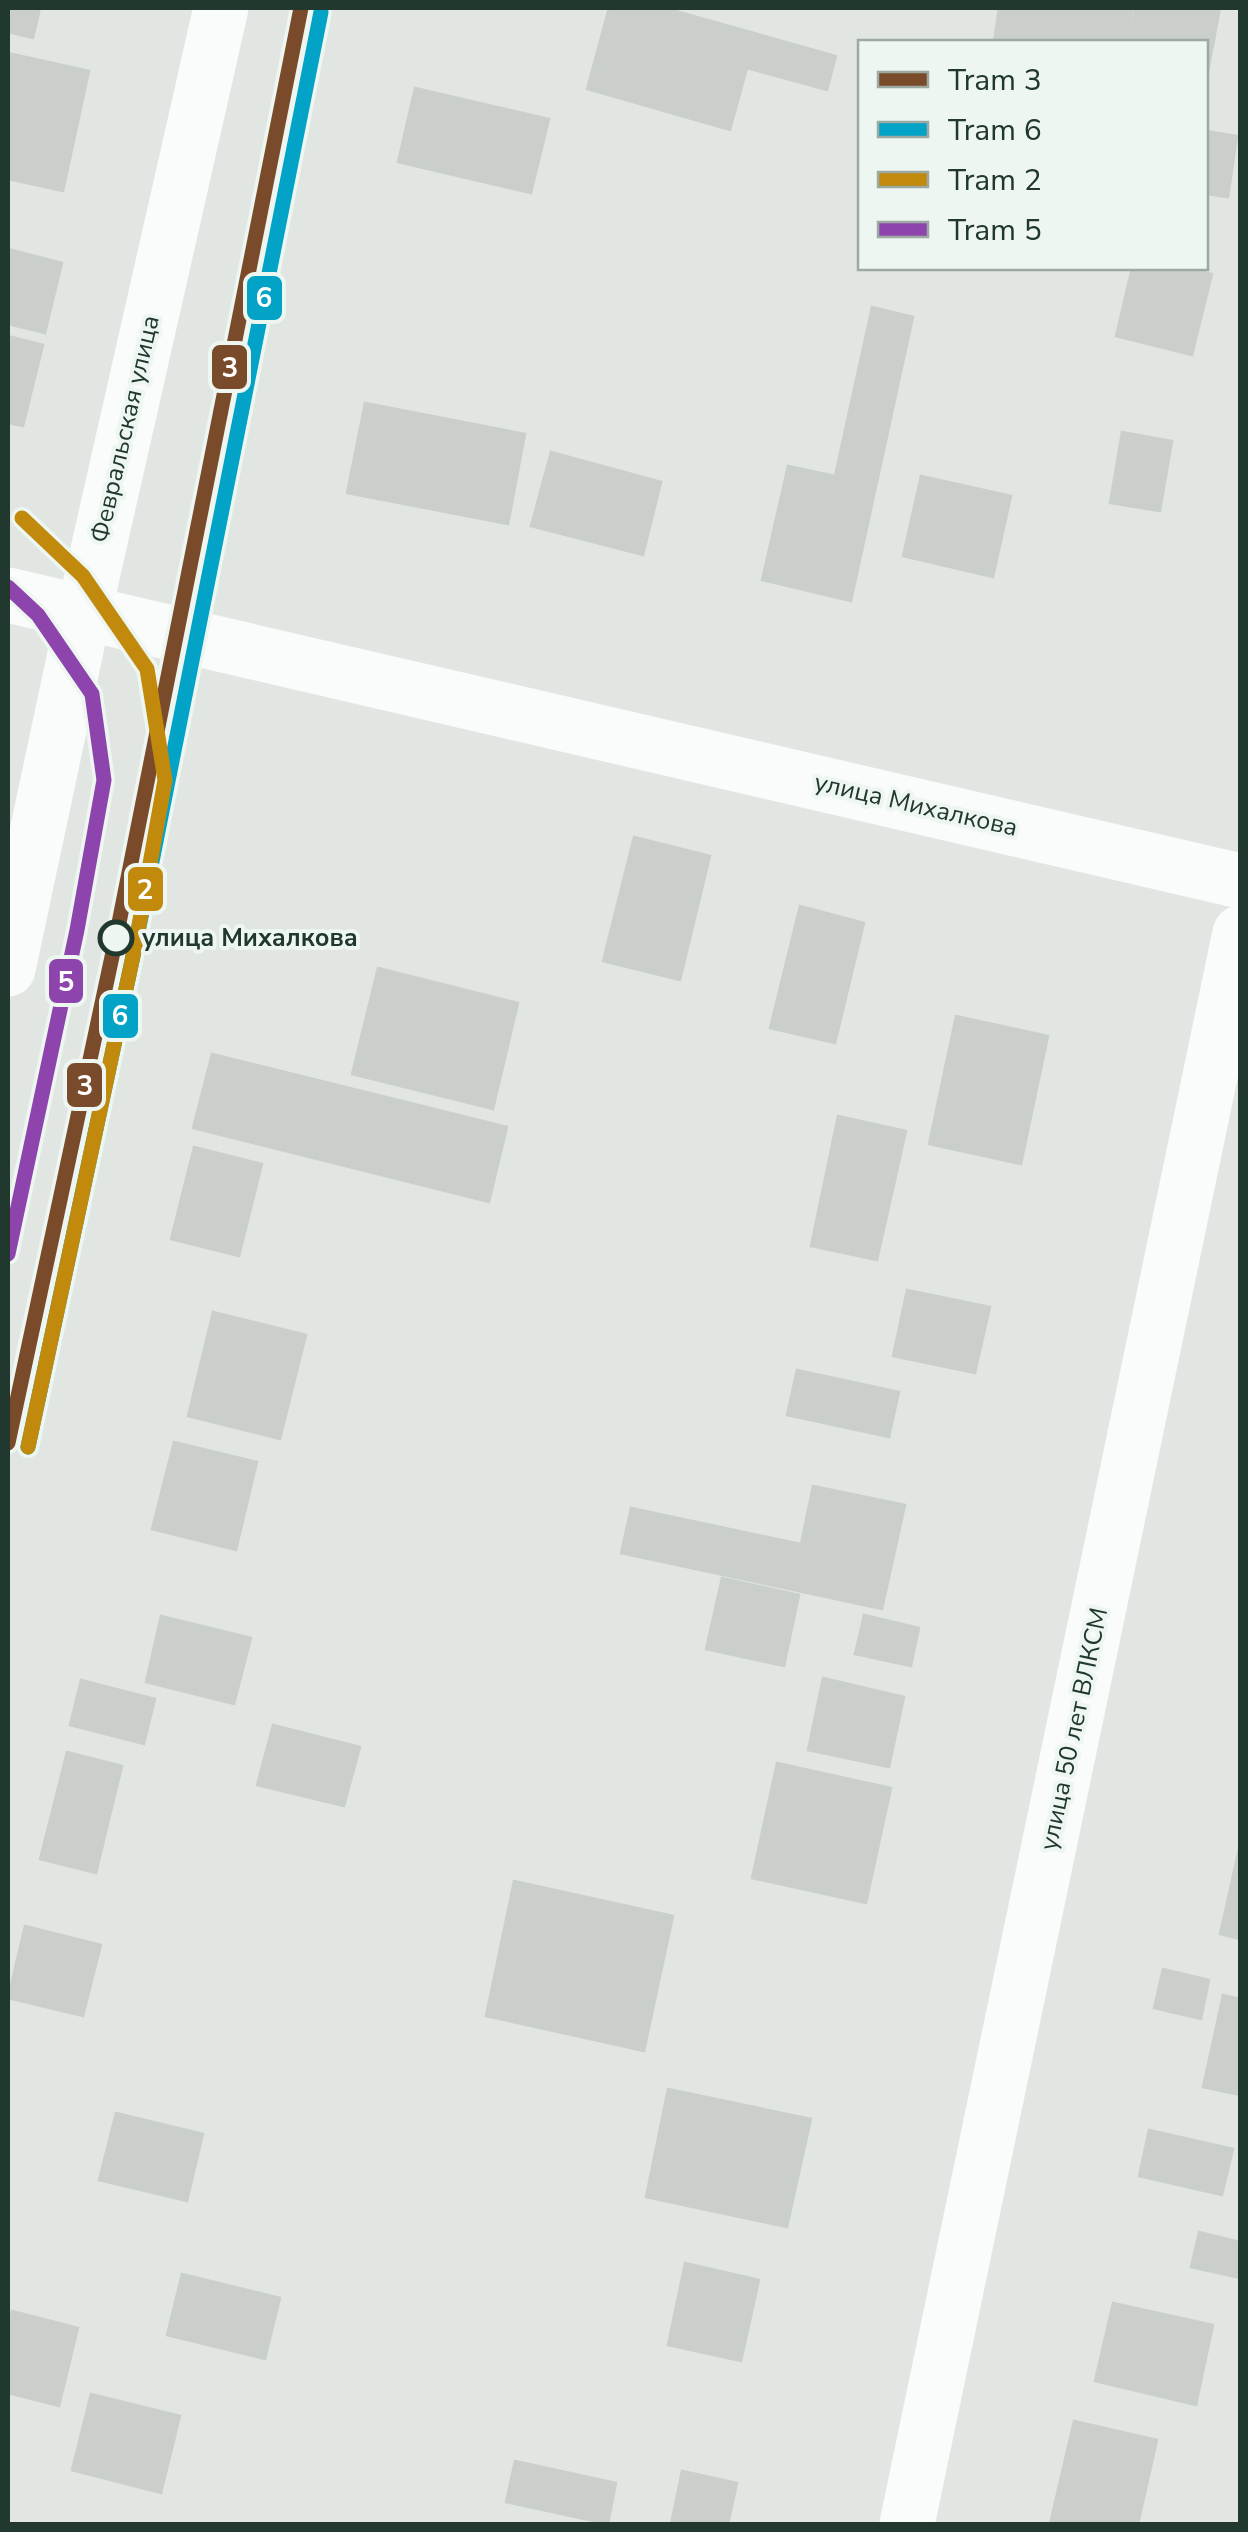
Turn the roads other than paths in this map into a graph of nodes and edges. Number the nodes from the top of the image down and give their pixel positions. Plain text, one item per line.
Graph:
1 (221, 8) edge
2 (8, 595) edge
3 (84, 612) junction
4 (1240, 881) edge
5 (1240, 934) edge
6 (8, 969) edge
7 (907, 2524) edge

1 - 3 street, Февральская улица
2 - 3 street, улица Михалкова
3 - 4 street, улица Михалкова
3 - 6 street, Февральская улица
5 - 7 street, улица 50 лет ВЛКСМ

